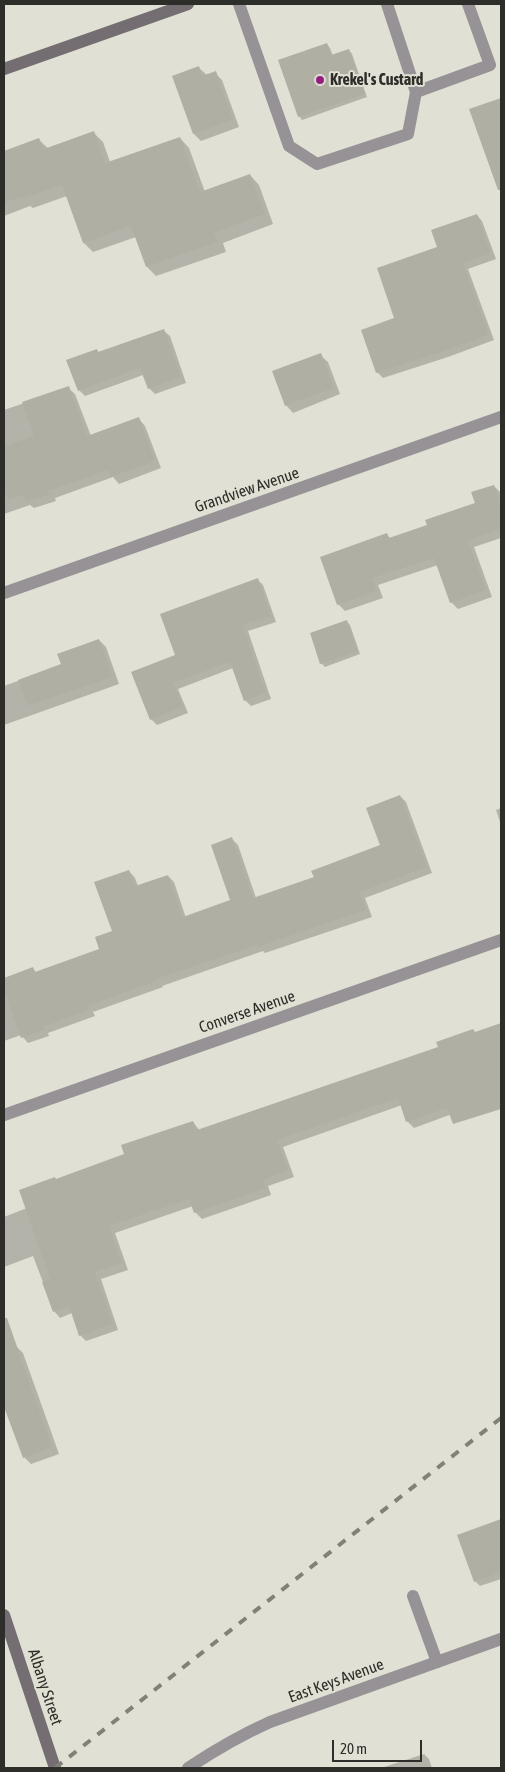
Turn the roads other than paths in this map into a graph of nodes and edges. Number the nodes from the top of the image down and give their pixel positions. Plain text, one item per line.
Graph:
1 (188, 4) edge
2 (239, 4) edge
3 (386, 4) edge
4 (468, 4) edge
5 (4, 69) edge
6 (416, 92) junction
7 (501, 417) edge
8 (4, 593) edge
9 (501, 940) edge
10 (4, 1115) edge
11 (412, 1596) dead end
12 (4, 1615) edge
13 (6, 1631) edge
14 (501, 1639) edge
15 (437, 1662) junction
16 (55, 1768) edge
17 (188, 1768) edge

1 - 5 street
2 - 6 street
3 - 6 street
4 - 6 street
7 - 8 street, Grandview Avenue
9 - 10 street, Converse Avenue
11 - 15 street
12 - 13 street, Albany Street
13 - 16 street, Albany Street
14 - 15 street, East Keys Avenue
15 - 17 street, East Keys Avenue

